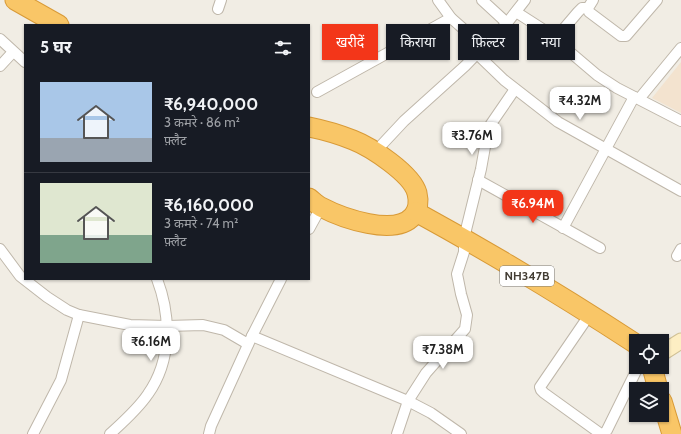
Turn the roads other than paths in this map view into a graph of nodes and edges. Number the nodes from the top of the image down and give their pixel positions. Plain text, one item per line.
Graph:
1 (15, 0) edge
2 (438, 0) edge
3 (482, 0) edge
4 (525, 0) edge
5 (657, 0) edge
6 (590, 4) edge
7 (516, 12) junction
8 (451, 18) junction
9 (508, 23) joint
10 (57, 24) edge
11 (535, 24) edge
12 (568, 24) edge
13 (458, 25) edge
14 (0, 39) edge
15 (681, 48) edge
16 (13, 52) junction
17 (575, 57) edge
18 (471, 60) edge
19 (489, 60) edge
20 (24, 61) edge
21 (0, 66) edge
22 (515, 88) junction
23 (317, 92) dead end
24 (636, 98) junction
25 (681, 121) edge
26 (310, 127) edge
27 (605, 148) junction
28 (375, 152) junction
29 (478, 180) junction
30 (681, 191) edge
31 (315, 203) edge
32 (416, 212) junction
33 (310, 224) edge
34 (563, 228) junction
35 (464, 238) junction
36 (600, 248) dead end
37 (0, 249) edge
38 (24, 279) edge
39 (25, 280) edge
40 (157, 280) edge
41 (280, 280) edge
42 (590, 314) junction
43 (79, 315) junction
44 (167, 326) junction
45 (629, 339) edge
46 (250, 340) junction
47 (681, 341) edge
48 (669, 349) edge
49 (635, 374) edge
50 (408, 401) junction
51 (668, 422) edge
52 (33, 434) edge
53 (110, 434) edge
54 (209, 434) edge
55 (397, 434) edge
56 (461, 434) edge
57 (602, 434) edge
58 (672, 434) edge

1 - 10 highway
2 - 8 street
3 - 9 street
4 - 7 street
5 - 6 street
6 - 12 street
7 - 9 street
7 - 11 street
8 - 13 street
8 - 23 street
14 - 16 street
15 - 24 street
16 - 20 street
16 - 21 street
17 - 24 street
18 - 28 street
19 - 22 street
22 - 27 street
22 - 29 street
24 - 25 street
24 - 27 street
26 - 28 highway
27 - 30 street
27 - 34 street
28 - 32 highway
29 - 34 street
29 - 35 street
31 - 32 highway
31 - 33 street
32 - 35 highway, NH347B
34 - 36 street
35 - 42 highway, NH347B
35 - 50 street
37 - 38 street
39 - 43 street
40 - 44 street
41 - 46 street
42 - 45 highway, NH347B
42 - 57 street
43 - 44 street
43 - 52 street
44 - 46 street
44 - 53 street
46 - 50 street
46 - 54 street
47 - 48 main road
49 - 57 street
50 - 55 street
50 - 56 street
51 - 58 highway

